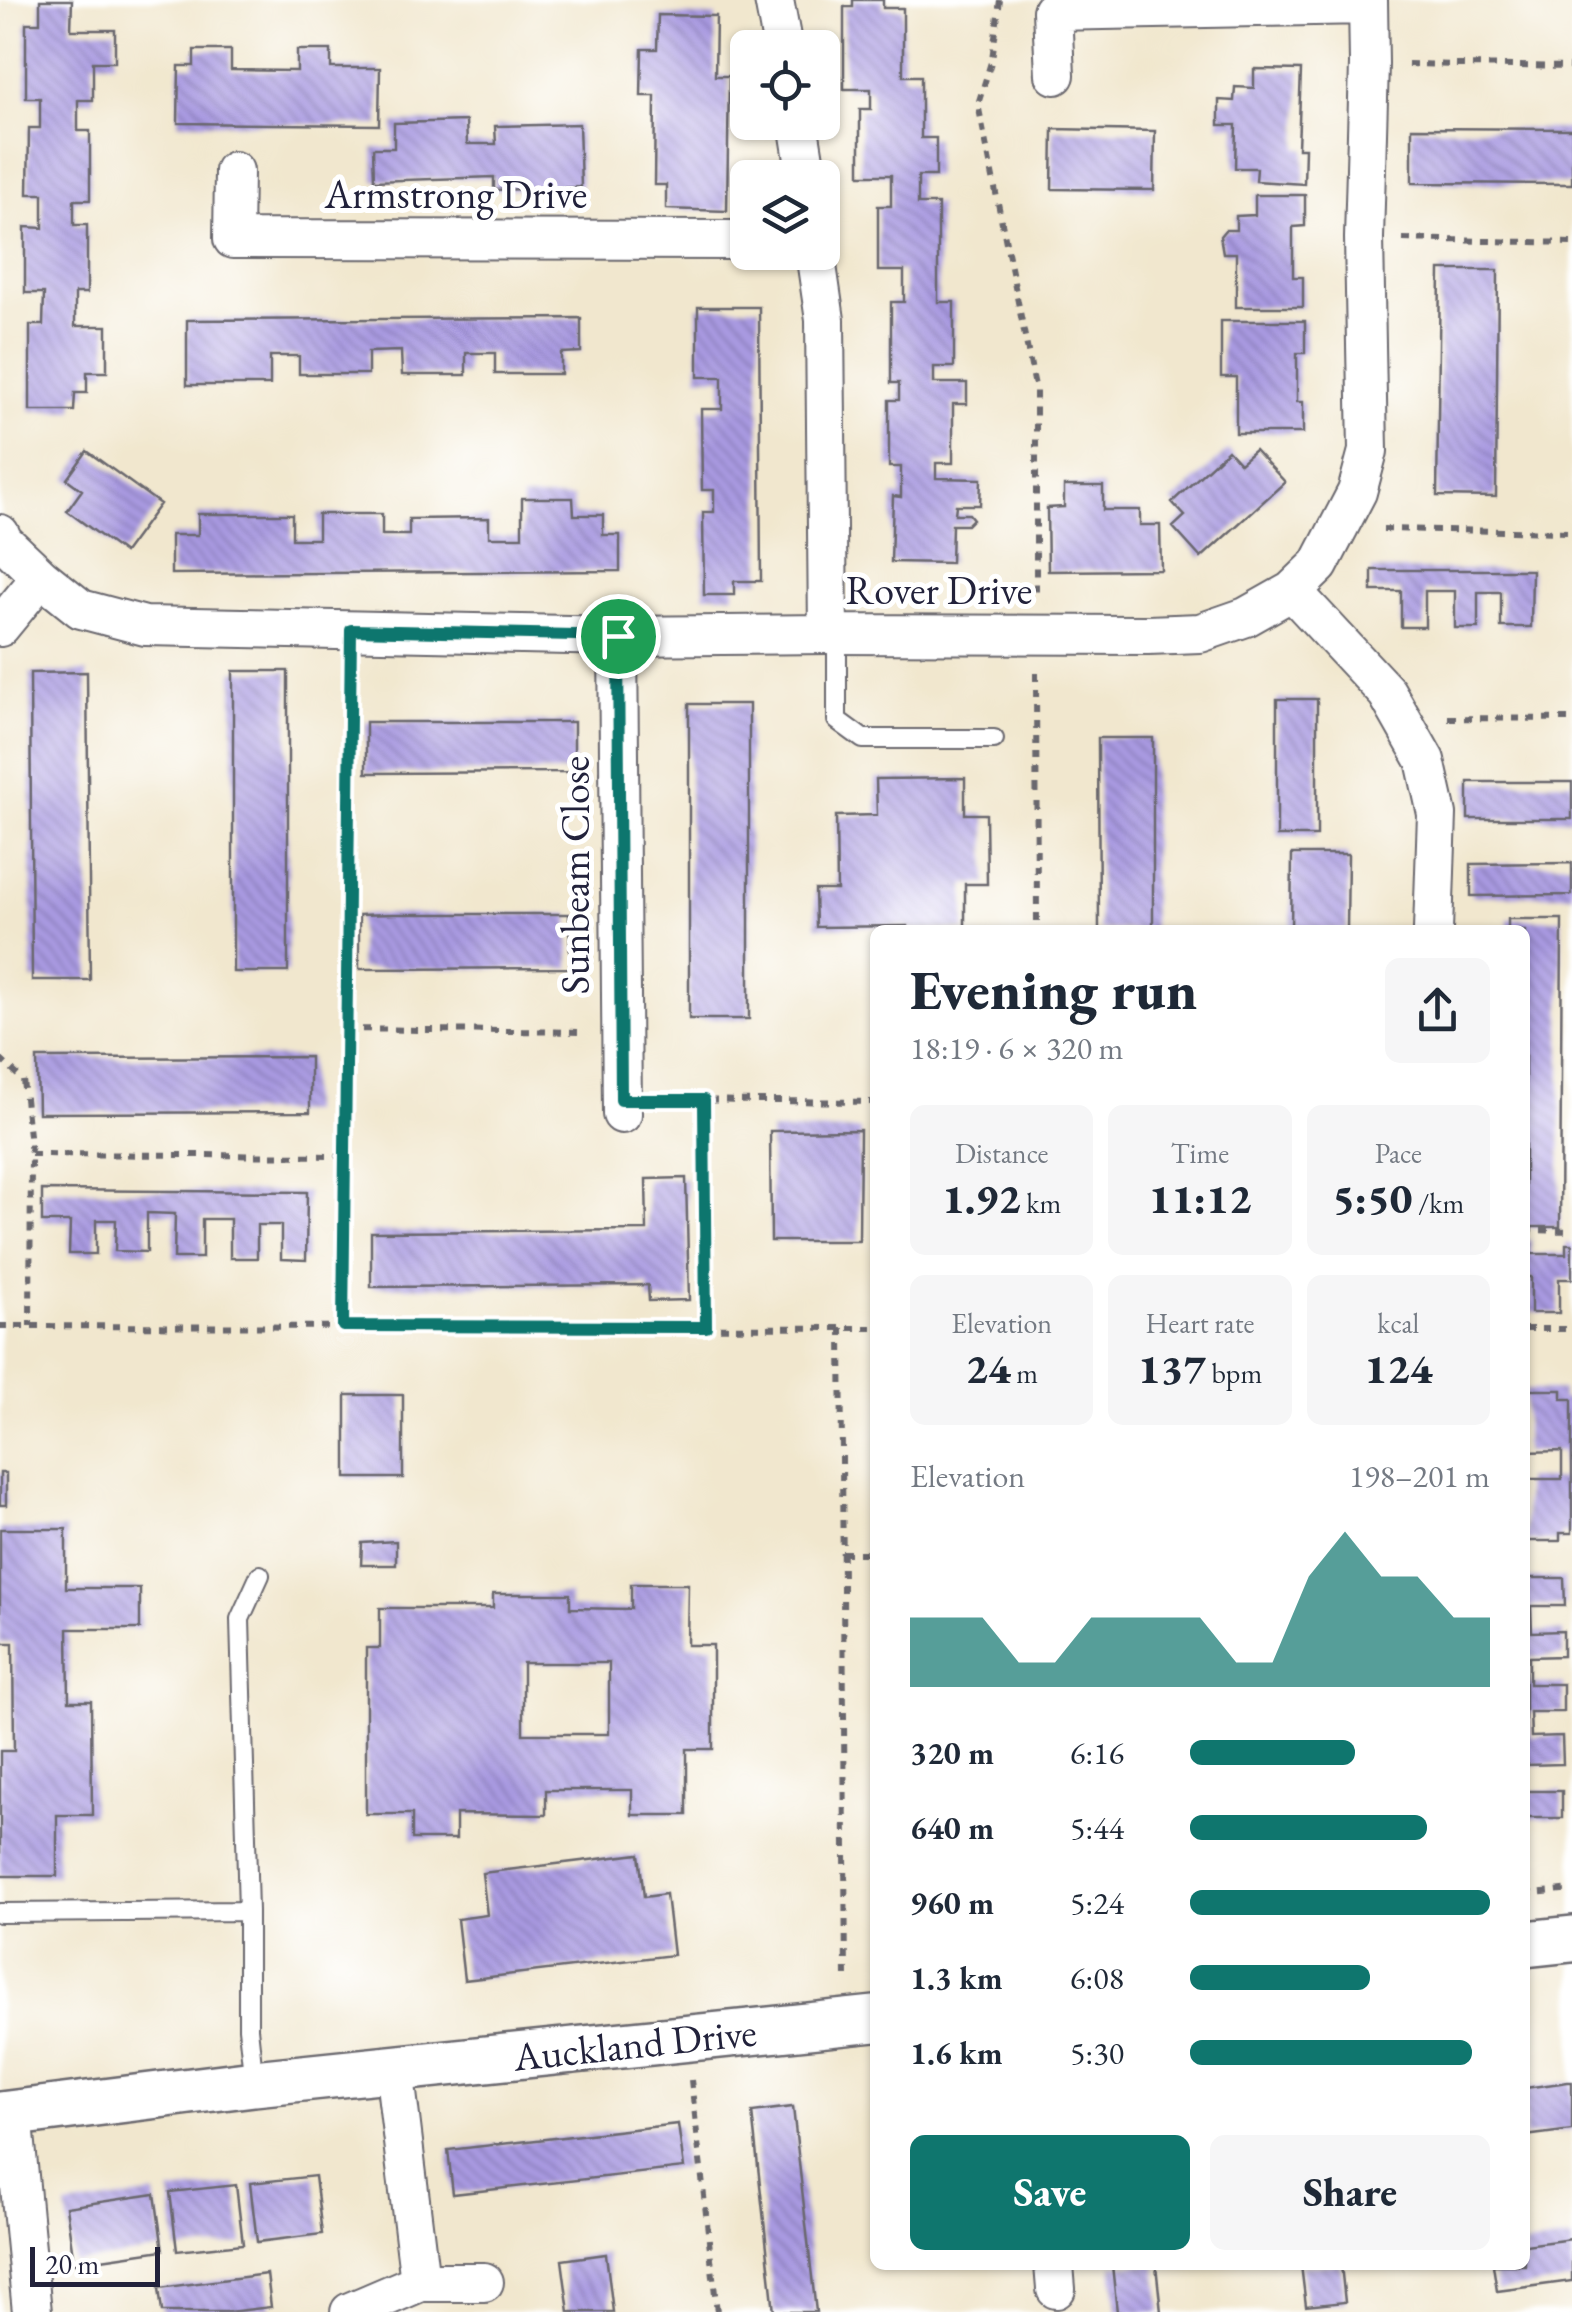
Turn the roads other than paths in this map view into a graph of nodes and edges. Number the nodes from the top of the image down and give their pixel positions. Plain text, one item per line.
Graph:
1 (774, 0) edge
2 (1368, 2) edge
3 (780, 30) edge
4 (1055, 75) dead end
5 (234, 171) dead end
6 (730, 240) edge
7 (818, 270) edge
8 (0, 534) edge
9 (41, 577) junction
10 (1292, 591) junction
11 (0, 628) edge
12 (833, 634) junction
13 (618, 636) junction
14 (994, 739) dead end
15 (1433, 925) edge
16 (621, 1107) road end
17 (260, 1576) dead end
18 (248, 1911) junction
19 (0, 1913) edge
20 (1572, 1939) edge
21 (1530, 1943) edge
22 (861, 2020) edge
23 (394, 2068) junction
24 (254, 2083) junction
25 (7, 2114) edge
26 (420, 2282) junction
27 (484, 2282) dead end
28 (32, 2312) edge
29 (350, 2312) edge

1 - 3 street
2 - 4 street, Rover Drive
2 - 10 street, Rover Drive
5 - 6 street, Armstrong Drive
7 - 12 street
8 - 9 street, Rover Drive
9 - 11 street
9 - 13 street, Rover Drive
10 - 12 street, Rover Drive
10 - 15 street
12 - 13 street, Rover Drive
12 - 14 lane
13 - 16 street, Sunbeam Close
17 - 18 lane
18 - 19 lane
18 - 24 lane
20 - 21 street
22 - 23 street, Auckland Drive
23 - 24 street, Auckland Drive
23 - 26 street
24 - 25 street, Auckland Drive
25 - 28 street, Auckland Drive
26 - 27 street
26 - 29 street

